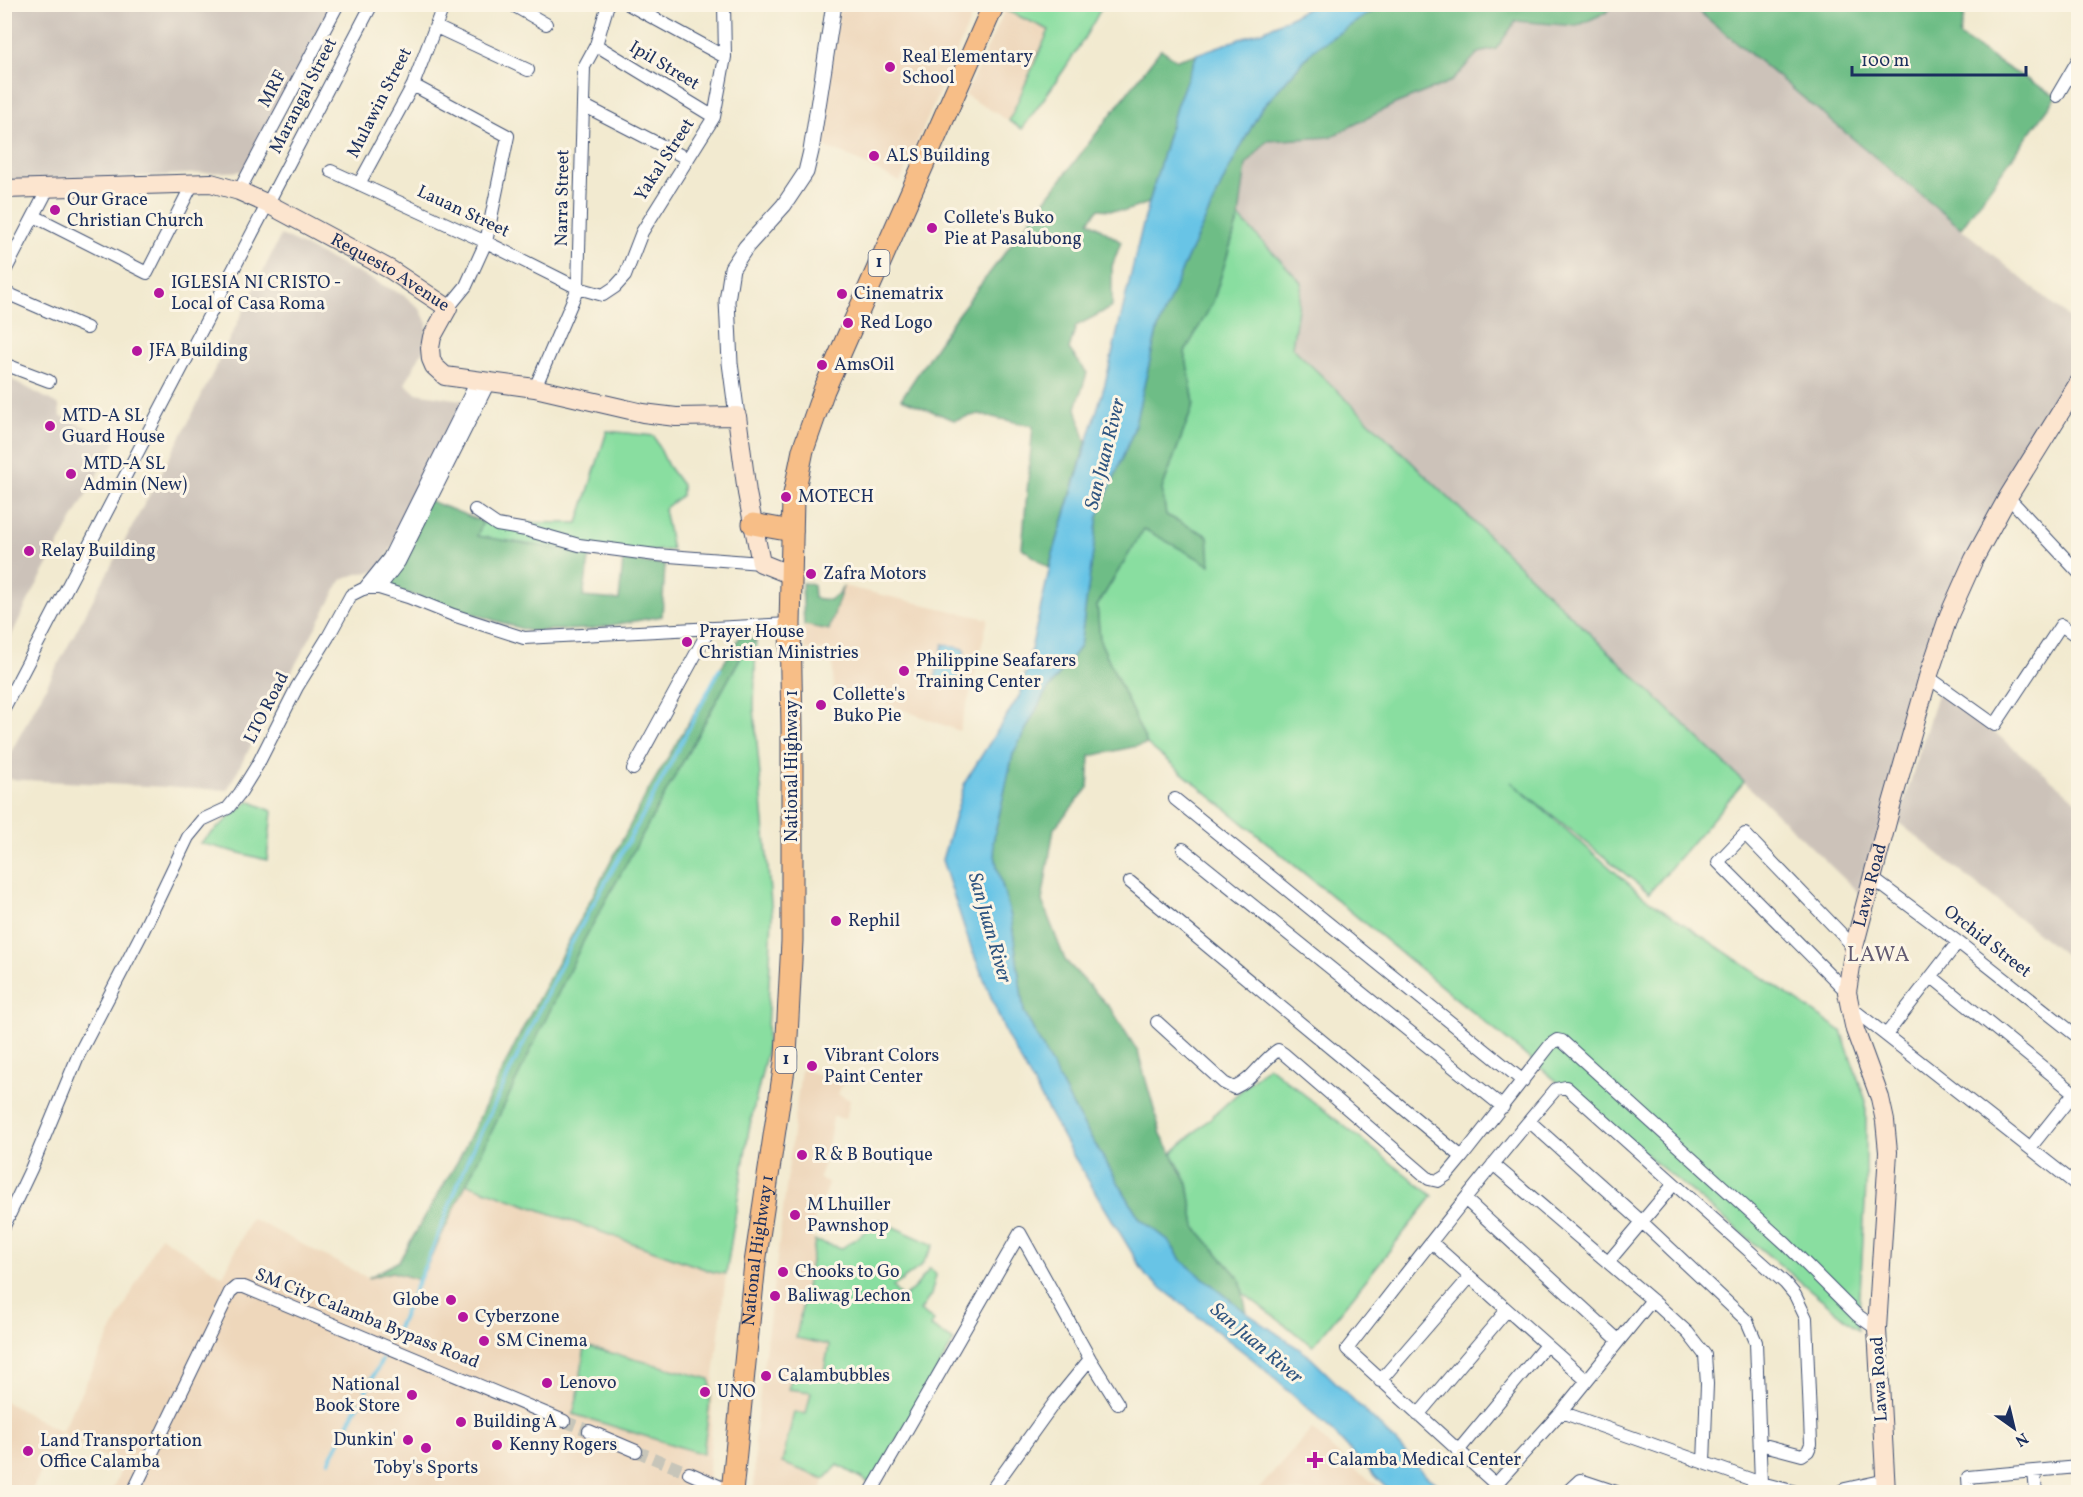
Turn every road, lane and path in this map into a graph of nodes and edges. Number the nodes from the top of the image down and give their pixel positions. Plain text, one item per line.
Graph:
1 (338, 4) edge
2 (372, 4) edge
3 (444, 4) edge
4 (511, 4) edge
5 (608, 4) edge
6 (628, 4) edge
7 (724, 4) edge
8 (834, 4) edge
9 (994, 4) edge
10 (546, 24) dead end
11 (436, 27) junction
12 (596, 45) junction
13 (725, 57) junction
14 (2079, 60) edge
15 (528, 70) dead end
16 (413, 85) junction
17 (2057, 96) dead end
18 (582, 105) junction
19 (714, 117) junction
20 (688, 159) junction
21 (331, 171) dead end
22 (193, 183) junction
23 (359, 184) junction
24 (49, 187) junction
25 (4, 189) edge
26 (239, 191) junction
27 (268, 204) junction
28 (34, 216) junction
29 (486, 242) junction
30 (4, 273) edge
31 (578, 288) junction
32 (4, 292) edge
33 (448, 308) junction
34 (87, 328) dead end
35 (4, 364) edge
36 (49, 381) dead end
37 (483, 382) junction
38 (2079, 384) edge
39 (535, 388) junction
40 (737, 416) junction
41 (2008, 497) junction
42 (475, 510) dead end
43 (753, 524) junction
44 (792, 531) junction
45 (762, 563) junction
46 (2079, 572) edge
47 (791, 575) junction
48 (379, 588) junction
49 (364, 589) junction
50 (790, 624) junction
51 (710, 628) junction
52 (2079, 637) edge
53 (1928, 677) junction
54 (4, 708) edge
55 (633, 769) dead end
56 (1175, 799) dead end
57 (1183, 849) dead end
58 (1872, 878) junction
59 (1130, 882) dead end
60 (1958, 942) junction
61 (1854, 947) junction
62 (1932, 977) junction
63 (1849, 1000) junction
64 (1157, 1023) dead end
65 (1886, 1035) junction
66 (2079, 1037) edge
67 (1523, 1081) junction
68 (2076, 1094) edge
69 (1503, 1107) junction
70 (1529, 1120) junction
71 (2030, 1148) junction
72 (1462, 1157) junction
73 (1494, 1164) junction
74 (1673, 1185) junction
75 (2079, 1186) edge
76 (1465, 1199) junction
77 (1642, 1222) junction
78 (4, 1226) edge
79 (1431, 1242) junction
80 (1609, 1261) junction
81 (1470, 1276) junction
82 (1652, 1300) junction
83 (1508, 1310) junction
84 (1877, 1329) junction
85 (1618, 1340) junction
86 (1546, 1345) junction
87 (1090, 1359) junction
88 (1586, 1380) junction
89 (1380, 1381) junction
90 (1118, 1404) dead end
91 (1561, 1412) junction
92 (1418, 1415) junction
93 (564, 1421) tunnel mouth
94 (589, 1431) tunnel mouth
95 (1760, 1444) junction
96 (636, 1451) tunnel mouth
97 (1458, 1451) junction
98 (1704, 1463) junction
99 (2079, 1467) edge
100 (2034, 1472) junction
101 (689, 1473) tunnel mouth
102 (1761, 1484) junction
103 (1886, 1486) edge
104 (1499, 1489) edge
105 (133, 1492) edge
106 (732, 1492) edge
107 (871, 1492) edge
108 (990, 1492) edge
109 (1567, 1492) edge
110 (1616, 1492) edge
111 (1796, 1492) edge
112 (1839, 1492) edge
113 (1969, 1492) edge
114 (2036, 1492) edge

1 - 26 street, MRF
2 - 27 street, Marangal Street
3 - 11 street, Mulawin Street
4 - 10 street
5 - 12 street, Narra Street
6 - 13 street
7 - 13 street, Yakal Street
8 - 40 street
9 - 44 highway, National Highway 1 / 1
11 - 15 street
11 - 16 street, Mulawin Street
12 - 18 street, Narra Street
12 - 19 street, Ipil Street
13 - 19 street, Yakal Street
14 - 17 street
16 - 23 street, Mulawin Street
16 - 29 street
18 - 20 street
18 - 31 street, Narra Street
19 - 20 street, Yakal Street
20 - 31 street, Yakal Street
21 - 23 street, Lauan Street
22 - 24 main road, Requesto Avenue
22 - 26 main road, Requesto Avenue
22 - 28 street
23 - 29 street, Lauan Street
24 - 25 main road, Requesto Avenue
24 - 28 street
26 - 27 main road, Requesto Avenue
27 - 33 main road, Requesto Avenue
27 - 54 street, Marangal Street
28 - 30 street
29 - 31 street, Lauan Street
29 - 33 street
31 - 39 street, Narra Street
32 - 34 street
33 - 37 main road, Requesto Avenue
35 - 36 street
37 - 39 main road, Requesto Avenue
37 - 48 street
37 - 49 street, LTO Road
38 - 41 main road, Lawa Road
39 - 40 main road, Requesto Avenue
40 - 43 main road
41 - 46 street
41 - 53 main road, Lawa Road
42 - 45 street
43 - 44 highway
43 - 45 main road
44 - 47 highway, National Highway 1 / 1
45 - 47 main road
47 - 50 highway, National Highway 1 / 1
48 - 49 street
48 - 51 street
49 - 78 street, LTO Road
50 - 51 street
50 - 106 highway, National Highway 1 / 1
51 - 55 street
52 - 53 street
53 - 58 main road, Lawa Road
56 - 67 street
57 - 69 street
58 - 60 street, Orchid Street
58 - 61 main road, Lawa Road
59 - 72 street
60 - 62 street
60 - 66 street, Orchid Street
61 - 63 main road, Lawa Road
61 - 63 street
62 - 65 street
62 - 68 street
63 - 65 street
63 - 84 main road, Lawa Road
64 - 72 street
65 - 71 street
67 - 69 street
67 - 84 street
68 - 71 street
69 - 72 street
70 - 73 street
70 - 74 street
70 - 77 street
71 - 75 street
73 - 76 street
73 - 80 street
74 - 77 street
74 - 95 street
76 - 79 street
76 - 85 street
77 - 80 street
77 - 95 street
79 - 81 street
79 - 89 street
80 - 82 street
81 - 83 street
81 - 89 street
82 - 85 street
82 - 98 street
83 - 86 street
83 - 92 street
84 - 103 main road, Lawa Road
85 - 88 street
86 - 88 street
86 - 97 street
87 - 90 street
87 - 107 street
87 - 108 street
88 - 91 street
89 - 92 street
91 - 98 street
91 - 104 street
92 - 97 street
93 - 105 street, SM City Calamba Bypass Road
94 - 96 street
95 - 102 street
97 - 104 street
98 - 102 street
99 - 100 street
100 - 113 street
100 - 114 street
101 - 106 street
102 - 111 street
103 - 112 street
109 - 110 street

